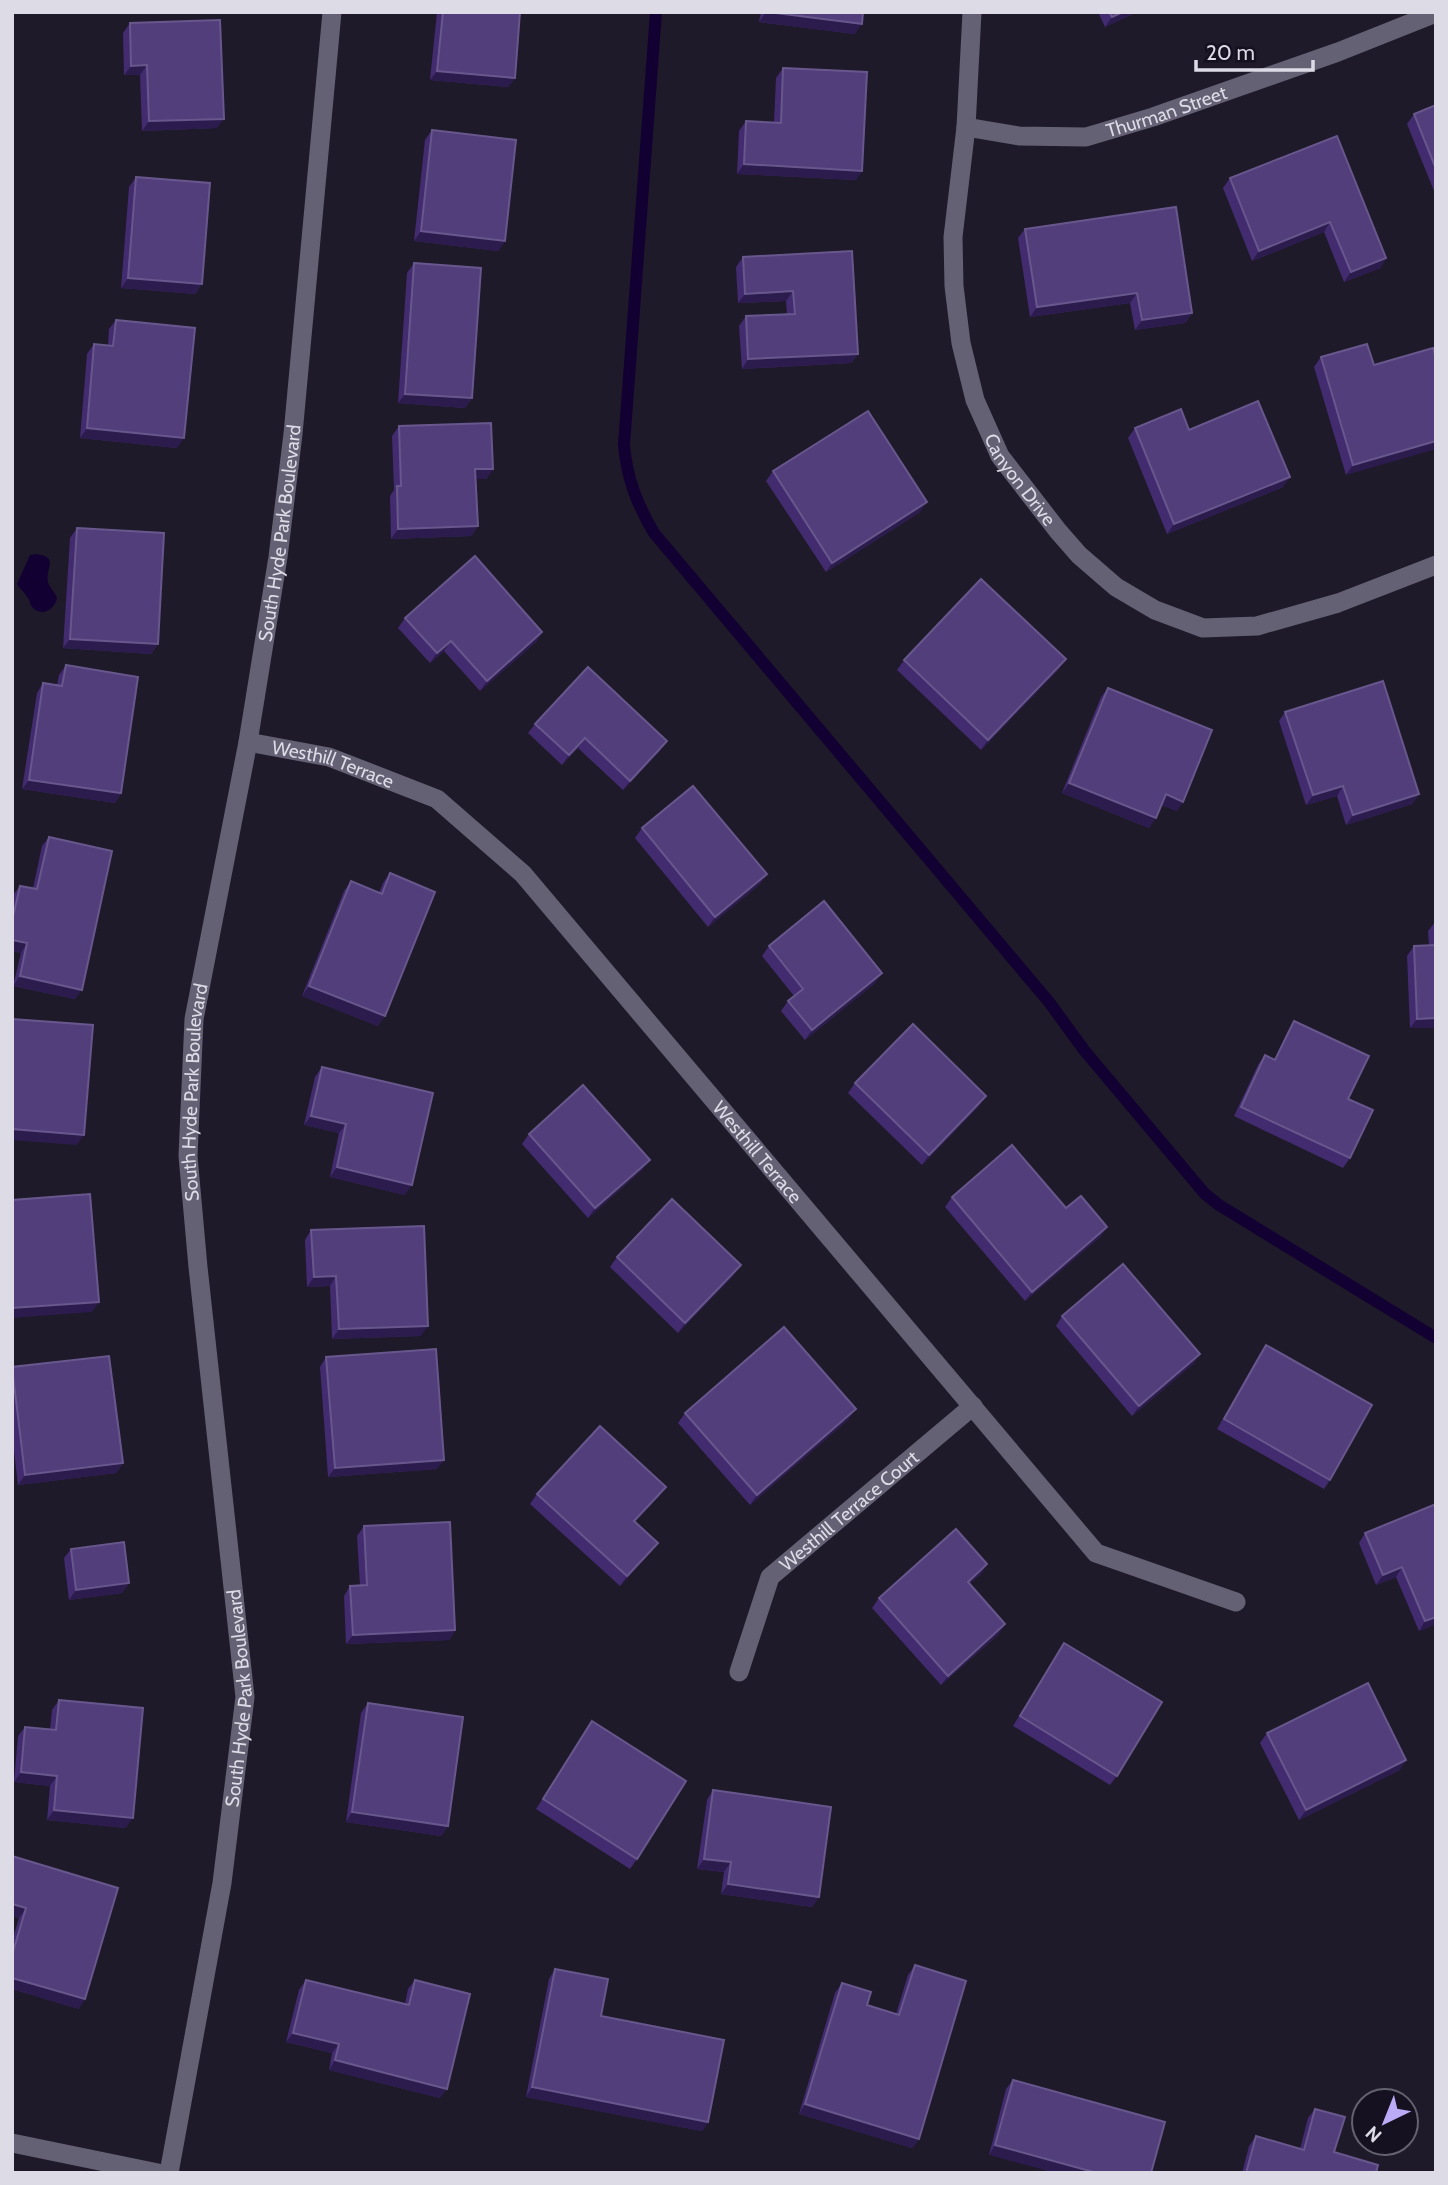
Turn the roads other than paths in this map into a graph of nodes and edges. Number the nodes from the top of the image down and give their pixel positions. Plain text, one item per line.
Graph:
1 (332, 12) edge
2 (972, 12) edge
3 (1436, 13) edge
4 (966, 127) junction
5 (1436, 565) edge
6 (248, 742) junction
7 (973, 1406) junction
8 (1236, 1602) dead end
9 (739, 1672) dead end
10 (12, 2143) edge
11 (158, 2173) edge
12 (169, 2173) edge

1 - 6 street, South Hyde Park Boulevard
2 - 4 street, Canyon Drive
3 - 4 street, Thurman Street
4 - 5 street, Canyon Drive
6 - 7 street, Westhill Terrace
6 - 12 street, South Hyde Park Boulevard
7 - 8 street, Westhill Terrace
7 - 9 street, Westhill Terrace Court
10 - 11 street

